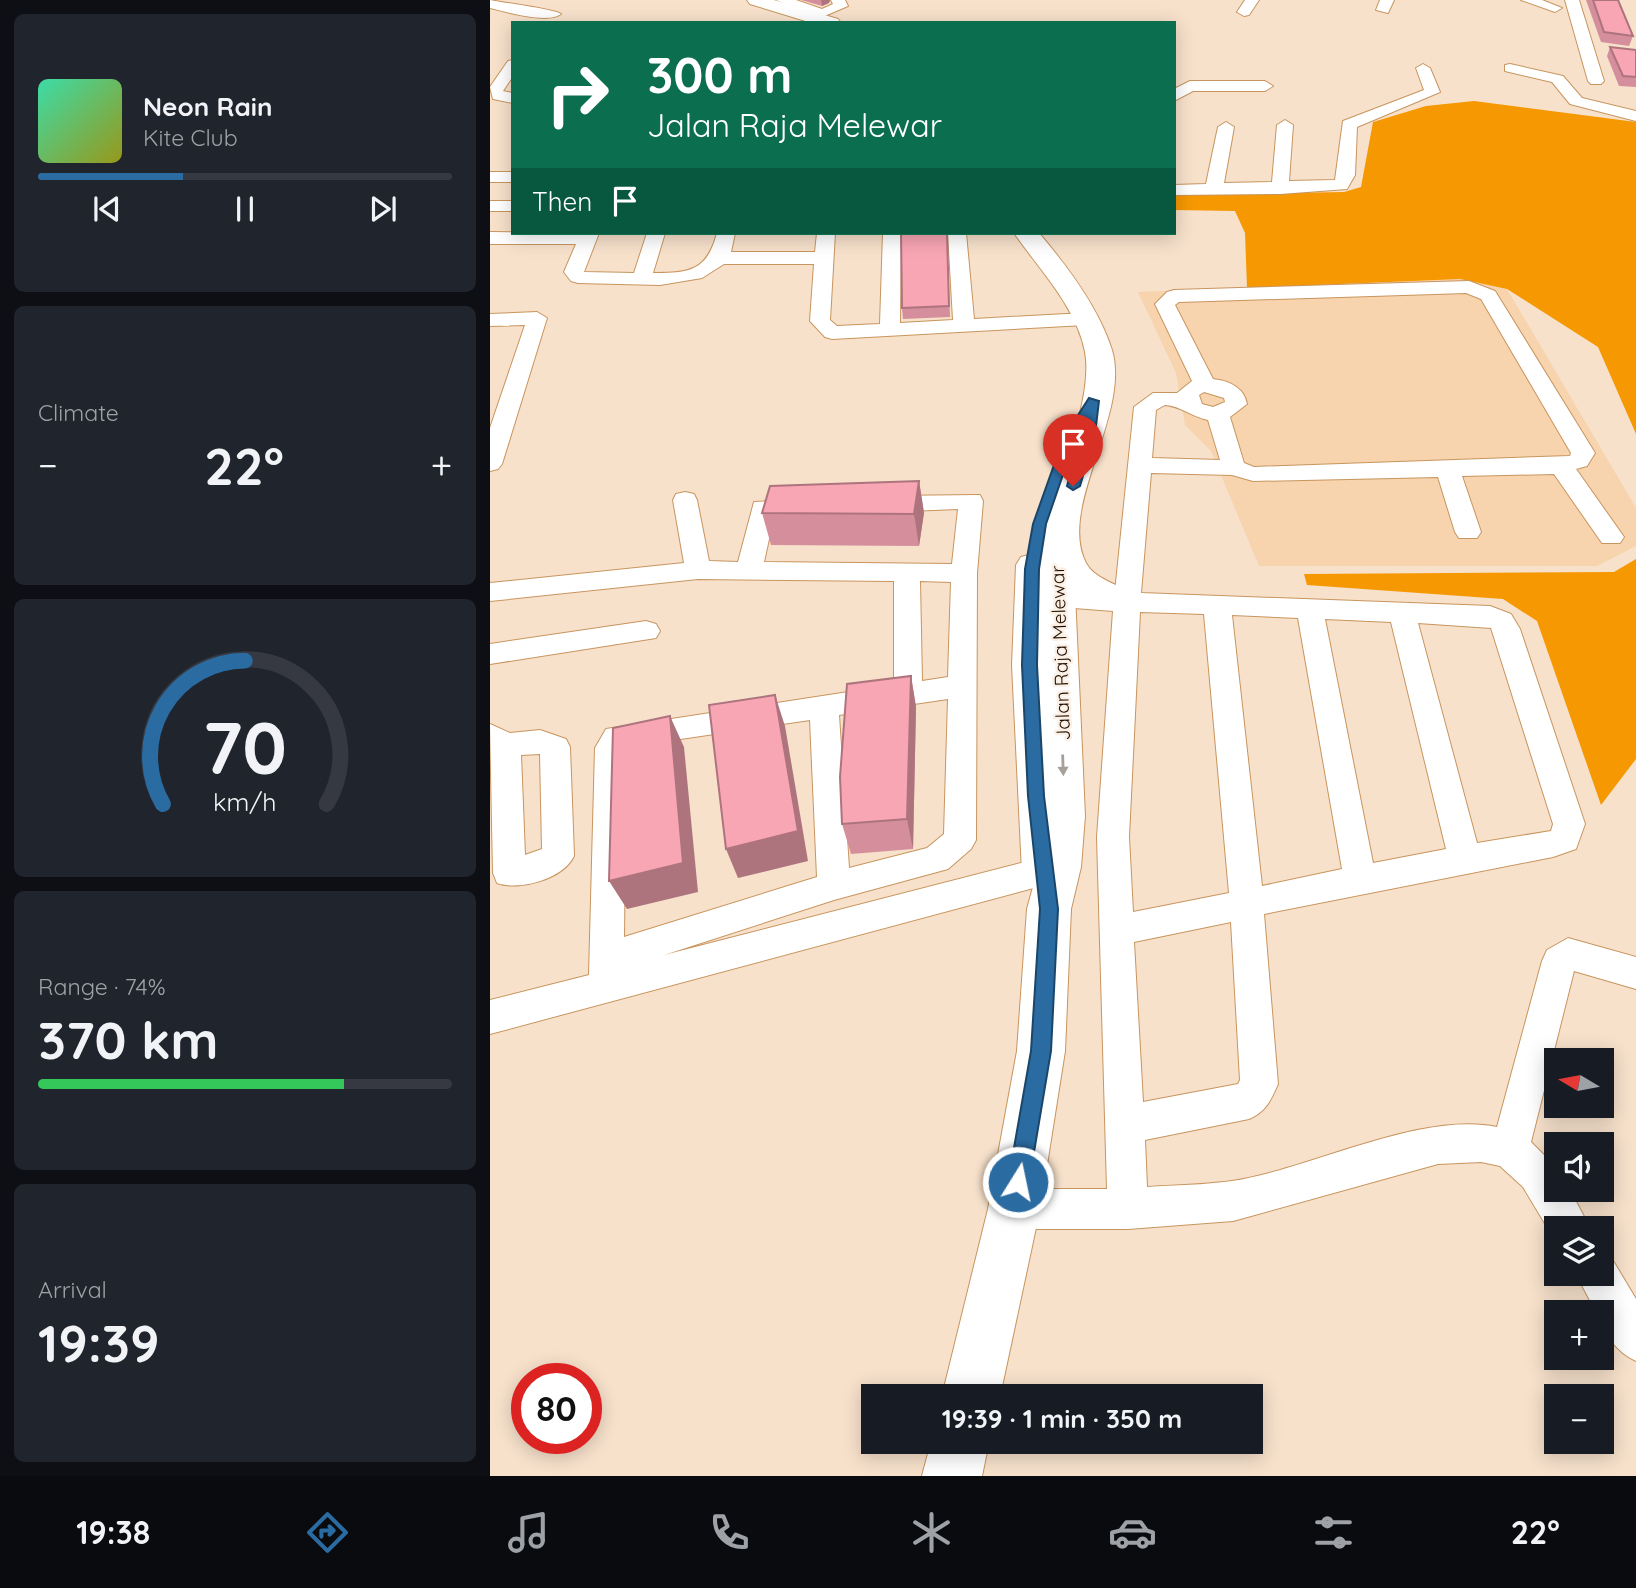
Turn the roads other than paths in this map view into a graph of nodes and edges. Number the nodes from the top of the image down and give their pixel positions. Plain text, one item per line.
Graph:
1 (563, 0) edge
2 (756, 0) edge
3 (783, 0) edge
4 (838, 0) edge
5 (1528, 0) edge
6 (1572, 0) edge
7 (490, 4) edge
8 (1555, 8) dead end
9 (521, 11) junction
10 (822, 18) edge
11 (544, 20) edge
12 (499, 21) dead end
13 (509, 58) edge
14 (1423, 68) dead end
15 (1510, 68) dead end
16 (1596, 81) dead end
17 (1265, 86) dead end
18 (1176, 95) edge
19 (511, 98) edge
20 (1636, 116) edge
21 (1285, 125) dead end
22 (1226, 127) dead end
23 (490, 177) edge
24 (511, 177) edge
25 (1214, 189) junction
26 (1280, 189) junction
27 (1176, 190) edge
28 (490, 206) edge
29 (511, 206) edge
30 (589, 235) edge
31 (655, 235) edge
32 (725, 235) edge
33 (826, 235) edge
34 (892, 235) edge
35 (957, 235) edge
36 (1028, 235) edge
37 (490, 238) edge
38 (719, 258) junction
39 (825, 258) junction
40 (642, 278) junction
41 (1085, 319) junction
42 (490, 320) edge
43 (964, 326) junction
44 (890, 331) junction
45 (1205, 385) junction
46 (1186, 400) junction
47 (1093, 401) junction
48 (1218, 414) junction
49 (490, 464) edge
50 (1139, 465) junction
51 (1561, 466) junction
52 (1234, 468) junction
53 (1447, 468) junction
54 (685, 499) dead end
55 (1065, 512) junction
56 (1468, 532) dead end
57 (1611, 537) dead end
58 (749, 569) junction
59 (698, 570) junction
60 (964, 573) junction
61 (907, 574) junction
62 (490, 592) edge
63 (1057, 599) junction
64 (1123, 601) junction
65 (1217, 605) junction
66 (1310, 609) junction
67 (1402, 612) junction
68 (646, 631) dead end
69 (490, 654) edge
70 (1045, 665) junction
71 (963, 686) junction
72 (908, 694) junction
73 (824, 706) junction
74 (1464, 857) junction
75 (1360, 881) junction
76 (1051, 882) junction
77 (834, 886) junction
78 (1247, 906) junction
79 (1116, 930) junction
80 (606, 972) junction
81 (1636, 973) edge
82 (490, 1017) edge
83 (1125, 1125) junction
84 (1510, 1149) junction
85 (1014, 1209) junction
86 (1128, 1209) junction
87 (1563, 1216) edge
88 (1604, 1286) edge
89 (1636, 1339) edge
90 (974, 1384) edge
91 (957, 1454) edge
92 (952, 1476) edge

1 - 9 street
1 - 11 street
2 - 10 highway
3 - 10 street
4 - 10 street
5 - 8 street
6 - 16 street
7 - 9 street
9 - 11 street
9 - 12 street
13 - 19 street
14 - 26 street
15 - 20 street
17 - 18 street
21 - 26 street
22 - 25 street
23 - 24 street
25 - 26 street
25 - 27 street
28 - 29 street
30 - 37 street
30 - 40 street
31 - 40 street
32 - 38 street
33 - 39 street
34 - 44 street
35 - 43 street
36 - 41 highway, Jalan Raja Melewar
38 - 39 street
38 - 40 street
39 - 44 street
41 - 43 street
41 - 47 highway, Jalan Raja Melewar
42 - 49 street
43 - 44 street
45 - 46 street
45 - 48 street
45 - 51 street
46 - 48 street
46 - 50 street
47 - 55 highway, Jalan Raja Melewar
47 - 70 highway, Jalan Raja Melewar
48 - 52 street
50 - 52 street
50 - 64 street
51 - 53 street
51 - 57 street
52 - 53 street
53 - 56 street
54 - 59 street
55 - 63 highway, Jalan Raja Melewar
55 - 64 highway
58 - 59 street
58 - 60 street
58 - 61 street
59 - 62 street
60 - 61 street
60 - 71 street
61 - 72 street
63 - 64 street
63 - 70 highway, Jalan Raja Melewar
64 - 65 street
64 - 70 highway
64 - 79 street
65 - 66 street
65 - 78 street
66 - 67 street
66 - 75 street
67 - 74 street
67 - 74 street
68 - 69 street
70 - 76 highway, Jalan Raja Melewar
71 - 72 street
71 - 77 street
72 - 73 street
73 - 77 street
73 - 80 street
74 - 75 street
75 - 78 street
76 - 80 street
76 - 85 highway, Jalan Raja Melewar
77 - 80 street
78 - 79 street
78 - 83 street
79 - 83 street
80 - 82 street
81 - 84 street
83 - 86 street
84 - 86 street
84 - 87 street
85 - 86 street
85 - 90 highway, Jalan Raja Melewar
88 - 89 street
91 - 92 highway

